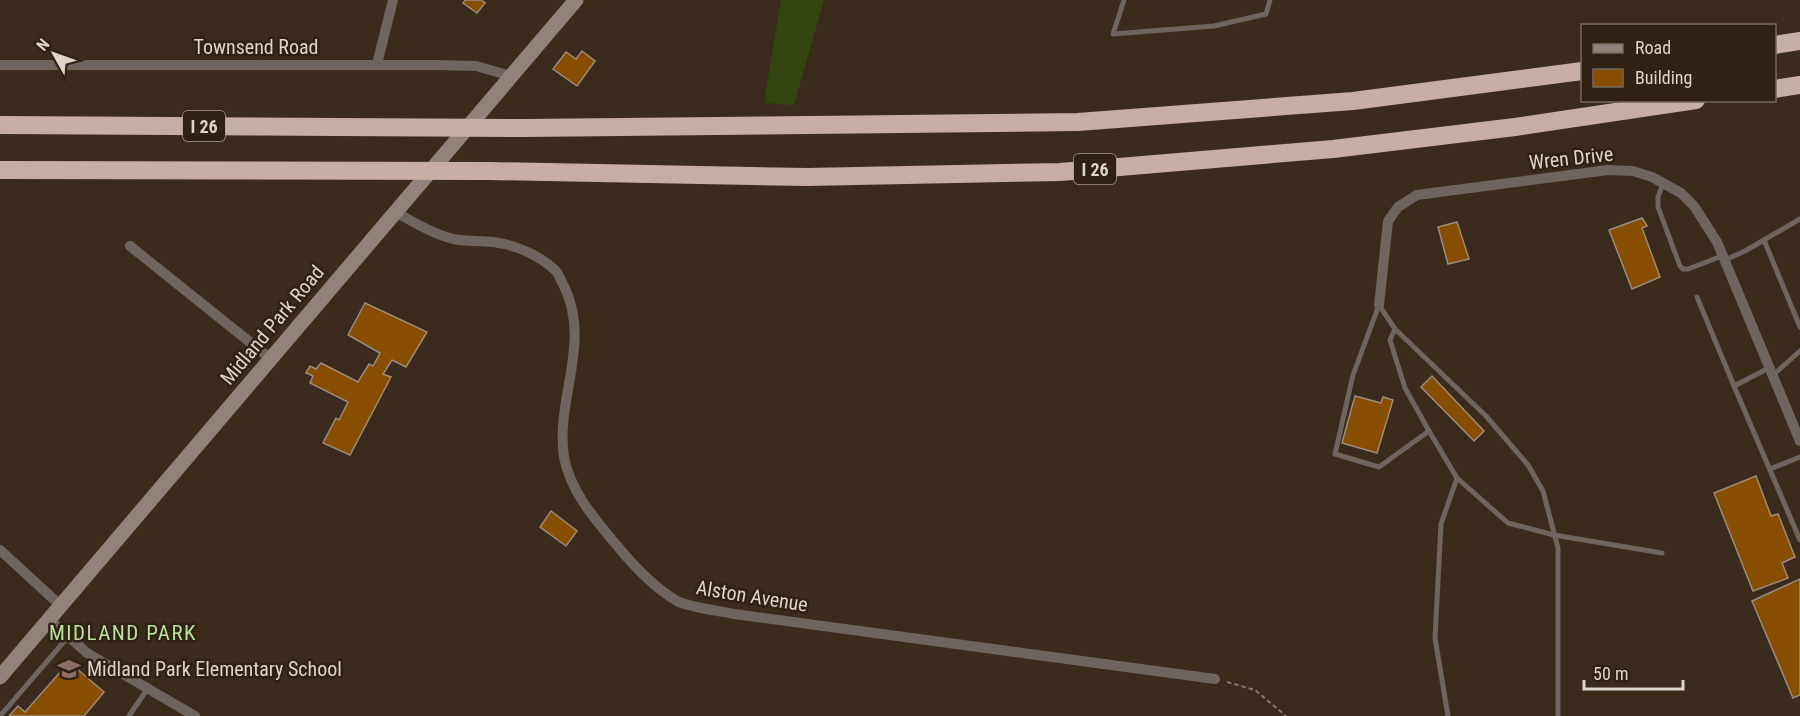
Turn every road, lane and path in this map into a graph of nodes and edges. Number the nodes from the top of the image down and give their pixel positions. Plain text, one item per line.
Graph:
1 (393, 0) edge
2 (576, 0) edge
3 (1124, 0) edge
4 (1270, 0) edge
5 (1800, 41) edge
6 (1776, 45) edge
7 (377, 64) junction
8 (0, 65) edge
9 (1581, 71) edge
10 (511, 76) junction
11 (1800, 85) edge
12 (1776, 89) edge
13 (1683, 102) edge
14 (0, 126) edge
15 (0, 170) edge
16 (1663, 183) junction
17 (396, 212) junction
18 (1800, 219) edge
19 (1764, 240) junction
20 (130, 246) dead end
21 (1723, 258) junction
22 (1697, 297) dead end
23 (1379, 306) junction
24 (1800, 327) edge
25 (1395, 329) junction
26 (1800, 351) edge
27 (271, 359) junction
28 (1772, 371) junction
29 (1734, 386) junction
30 (1428, 431) junction
31 (1800, 441) edge
32 (1800, 457) edge
33 (1770, 470) junction
34 (1457, 478) junction
35 (1554, 535) junction
36 (1800, 540) edge
37 (0, 550) edge
38 (1662, 553) dead end
39 (61, 606) junction
40 (49, 619) junction
41 (68, 637) junction
42 (0, 677) edge
43 (1215, 679) joint
44 (148, 688) junction
45 (0, 716) edge
46 (129, 716) edge
47 (195, 716) edge
48 (1286, 716) edge
49 (1448, 716) edge
50 (1558, 716) edge

1 - 7 street
2 - 10 street, Midland Park Road
3 - 4 lane
5 - 6 highway
7 - 8 street, Townsend Road
7 - 10 street, Townsend Road
9 - 14 highway, I 26
10 - 17 street, Midland Park Road
11 - 12 highway
13 - 15 highway, I 26
16 - 21 street, Wren Drive
16 - 21 lane
16 - 23 street, Wren Drive
17 - 27 street, Midland Park Road
17 - 43 street, Alston Avenue
18 - 19 lane
19 - 21 lane
19 - 24 lane
20 - 27 street
21 - 28 street, Wren Drive
22 - 29 lane
23 - 25 lane
23 - 30 lane
25 - 30 lane
25 - 35 lane
26 - 28 lane
27 - 39 street, Midland Park Road
28 - 29 lane
28 - 31 street, Wren Drive
29 - 33 lane
30 - 34 lane
32 - 33 lane
33 - 36 lane
34 - 35 lane
34 - 49 lane
35 - 38 lane
35 - 50 lane
37 - 39 street
39 - 40 street, Midland Park Road
40 - 41 street
40 - 42 street, Midland Park Road
41 - 44 street
41 - 45 lane
43 - 48 path
44 - 46 lane
44 - 47 street

